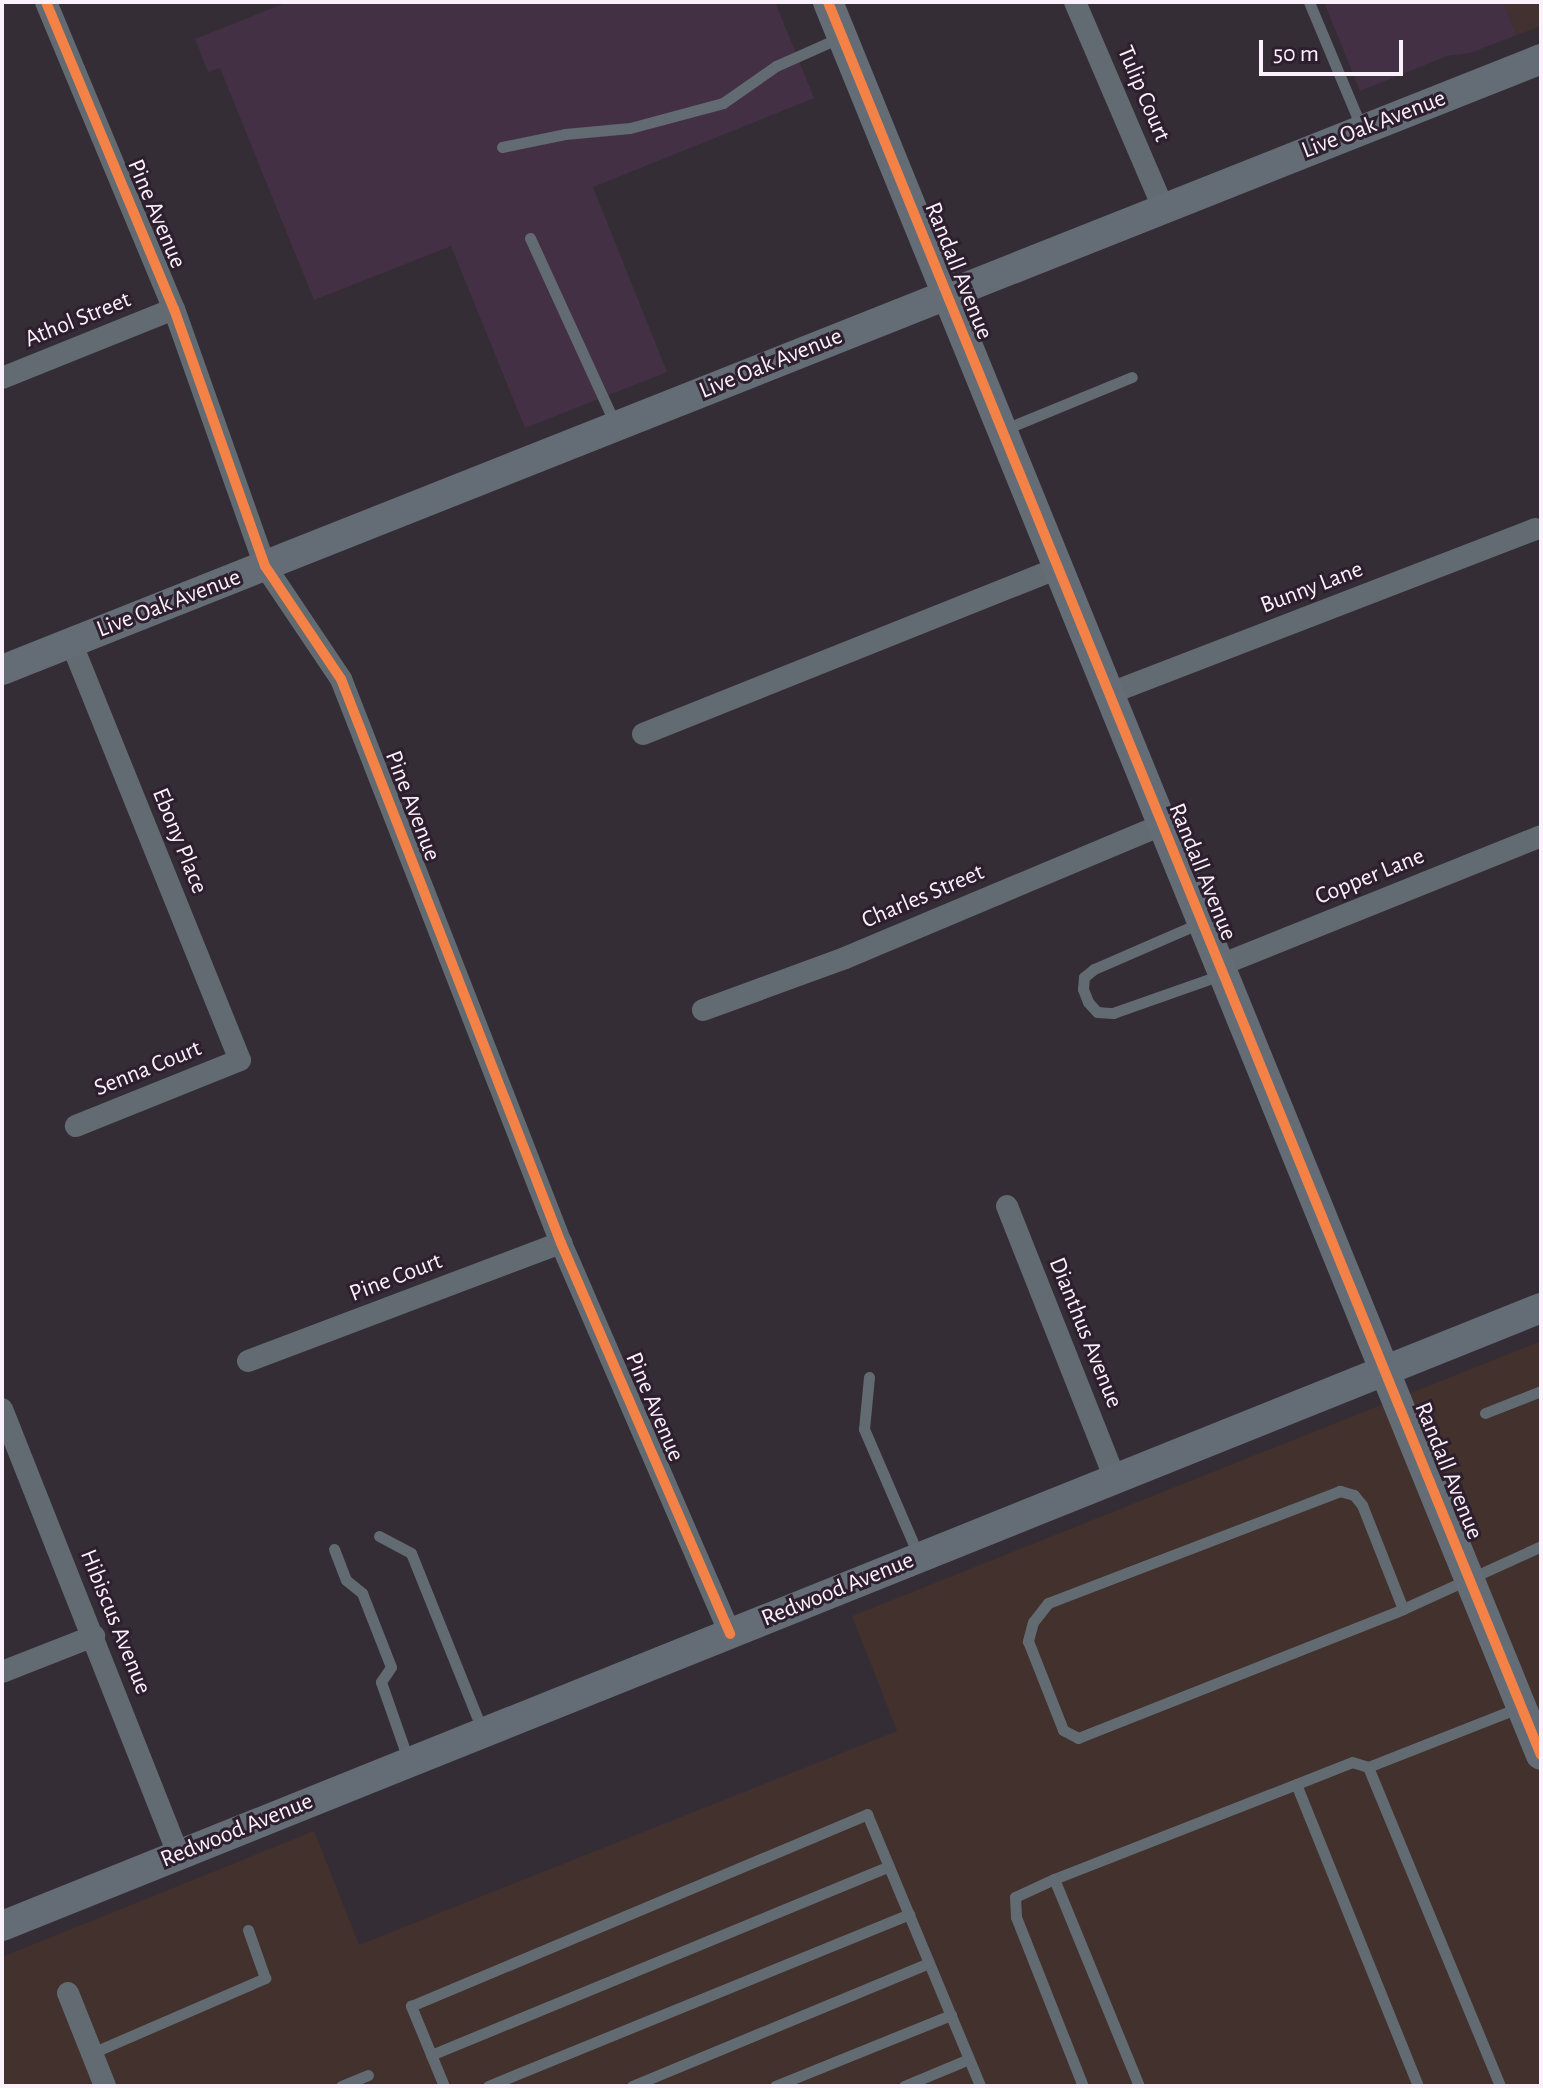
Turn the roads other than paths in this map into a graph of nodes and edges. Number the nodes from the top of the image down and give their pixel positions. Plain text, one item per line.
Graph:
1 (46, 2) edge
2 (828, 2) edge
3 (1075, 2) edge
4 (1309, 2) edge
5 (842, 37) junction
6 (1541, 59) edge
7 (1362, 129) junction
8 (502, 147) dead end
9 (1163, 207) junction
10 (530, 238) dead end
11 (946, 294) junction
12 (174, 309) junction
13 (1132, 377) dead end
14 (2, 378) edge
15 (616, 426) junction
16 (1001, 431) junction
17 (1535, 529) dead end
18 (265, 566) junction
19 (1056, 569) junction
20 (71, 642) junction
21 (2, 670) edge
22 (1108, 694) junction
23 (643, 734) dead end
24 (1161, 825) junction
25 (1541, 836) edge
26 (1200, 922) junction
27 (1220, 971) junction
28 (703, 1010) dead end
29 (240, 1060) joint
30 (76, 1126) dead end
31 (1007, 1206) dead end
32 (561, 1243) junction
33 (1541, 1308) edge
34 (248, 1361) dead end
35 (1385, 1371) junction
36 (869, 1377) dead end
37 (1541, 1391) edge
38 (3, 1413) edge
39 (1485, 1413) dead end
40 (1115, 1479) junction
41 (379, 1536) dead end
42 (1541, 1546) edge
43 (334, 1549) dead end
44 (919, 1558) junction
45 (1469, 1576) junction
46 (1403, 1609) junction
47 (730, 1634) junction
48 (94, 1636) junction
49 (2, 1672) edge
50 (1521, 1706) junction
51 (483, 1733) junction
52 (1541, 1755) edge
53 (410, 1762) junction
54 (1368, 1767) junction
55 (1296, 1784) junction
56 (179, 1855) junction
57 (889, 1866) junction
58 (1054, 1879) junction
59 (909, 1914) junction
60 (2, 1926) edge
61 (248, 1930) dead end
62 (929, 1963) junction
63 (68, 1993) dead end
64 (951, 2015) junction
65 (92, 2053) junction
66 (431, 2055) junction
67 (969, 2059) junction
68 (368, 2075) dead end
69 (99, 2084) edge
70 (341, 2086) edge
71 (444, 2086) edge
72 (488, 2086) edge
73 (632, 2086) edge
74 (775, 2086) edge
75 (904, 2086) edge
76 (980, 2086) edge
77 (1083, 2086) edge
78 (1139, 2086) edge
79 (1418, 2086) edge
80 (1500, 2086) edge

1 - 12 street, Pine Avenue
2 - 5 street, Randall Avenue
3 - 9 street, Tulip Court
4 - 7 lane
5 - 8 lane
5 - 11 street, Randall Avenue
6 - 7 street, Live Oak Avenue
7 - 9 street, Live Oak Avenue
9 - 11 street, Live Oak Avenue
10 - 15 lane
11 - 15 street, Live Oak Avenue
11 - 16 street, Randall Avenue
12 - 14 street, Athol Street
12 - 18 street, Pine Avenue
13 - 16 lane
15 - 18 street, Live Oak Avenue
16 - 19 street, Randall Avenue
17 - 22 street, Bunny Lane
18 - 20 street, Live Oak Avenue
18 - 32 street, Pine Avenue
19 - 22 street, Randall Avenue
19 - 23 street
20 - 21 street, Live Oak Avenue
20 - 29 street, Ebony Place
22 - 24 street, Randall Avenue
24 - 26 street, Randall Avenue
24 - 28 street, Charles Street
25 - 27 street, Copper Lane
26 - 27 street, Randall Avenue
26 - 27 lane
27 - 35 street, Randall Avenue
29 - 30 street, Senna Court
31 - 40 street, Dianthus Avenue
32 - 34 street, Pine Court
32 - 47 street, Pine Avenue
33 - 35 street, Redwood Avenue
35 - 40 street, Redwood Avenue
35 - 45 street, Randall Avenue
36 - 44 lane
37 - 39 lane
38 - 48 street, Hibiscus Avenue
40 - 44 street, Redwood Avenue
41 - 51 lane
42 - 45 lane
43 - 53 lane
44 - 47 street, Redwood Avenue
45 - 46 lane
45 - 50 street, Randall Avenue
46 - 46 lane
47 - 51 street, Redwood Avenue
48 - 49 street
48 - 56 street, Hibiscus Avenue
50 - 52 street, Randall Avenue
50 - 54 lane
51 - 53 street, Redwood Avenue
53 - 56 street, Redwood Avenue
54 - 55 lane
54 - 80 lane
55 - 58 lane
55 - 79 lane
56 - 60 street, Redwood Avenue
57 - 59 lane
57 - 66 lane
57 - 66 lane
58 - 77 lane
58 - 78 lane
59 - 62 lane
59 - 72 lane
61 - 65 lane
62 - 64 lane
62 - 73 lane
63 - 65 street
64 - 67 lane
64 - 74 lane
65 - 69 street
66 - 71 lane
67 - 75 lane
67 - 76 lane
68 - 70 lane

